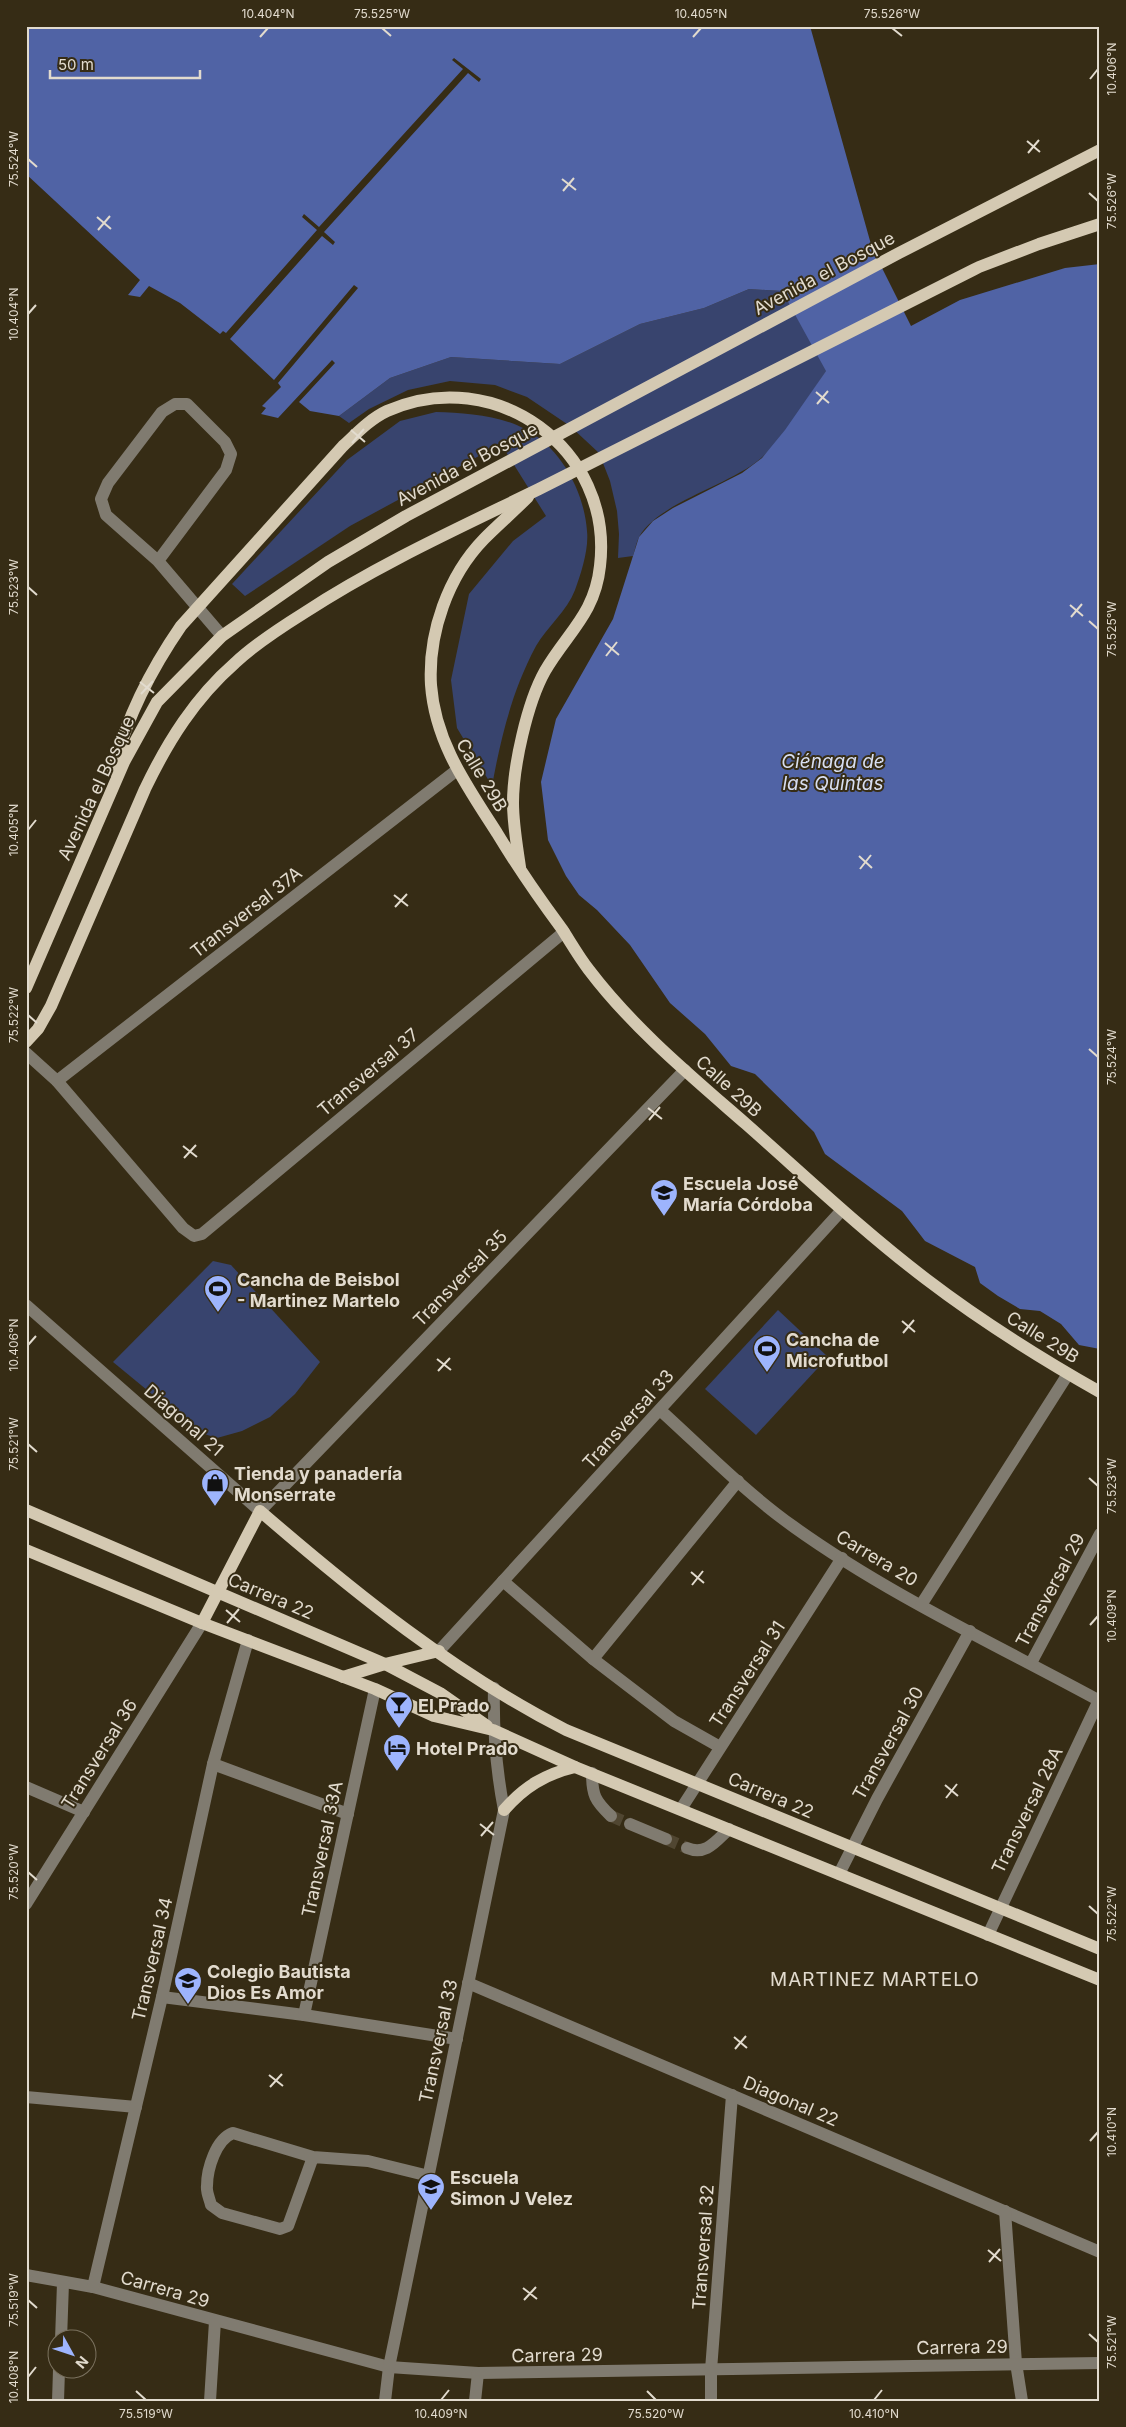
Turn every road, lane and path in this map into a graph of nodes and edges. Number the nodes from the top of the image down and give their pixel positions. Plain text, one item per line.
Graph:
1 (1100, 150) edge
2 (1100, 224) edge
3 (536, 490) junction
4 (158, 560) junction
5 (197, 606) junction
6 (222, 636) junction
7 (457, 770) junction
8 (107, 801) junction
9 (520, 870) junction
10 (564, 932) junction
11 (26, 988) edge
12 (26, 1042) edge
13 (26, 1053) edge
14 (685, 1070) junction
15 (57, 1081) junction
16 (842, 1210) junction
17 (26, 1305) edge
18 (1068, 1374) junction
19 (1100, 1392) edge
20 (660, 1410) junction
21 (738, 1481) junction
22 (26, 1510) edge
23 (260, 1511) junction
24 (1100, 1534) edge
25 (26, 1550) edge
26 (842, 1558) junction
27 (504, 1581) junction
28 (218, 1592) junction
29 (921, 1605) junction
30 (202, 1623) junction
31 (970, 1631) junction
32 (248, 1640) junction
33 (439, 1651) junction
34 (593, 1659) junction
35 (1031, 1663) junction
36 (385, 1664) junction
37 (343, 1677) junction
38 (494, 1688) junction
39 (375, 1689) junction
40 (1099, 1701) edge
41 (493, 1730) junction
42 (720, 1748) junction
43 (213, 1764) junction
44 (575, 1767) junction
45 (592, 1773) junction
46 (697, 1783) junction
47 (26, 1787) edge
48 (681, 1809) junction
49 (504, 1810) junction
50 (84, 1812) junction
51 (348, 1814) junction
52 (611, 1816) tunnel mouth
53 (630, 1824) tunnel mouth
54 (728, 1829) junction
55 (666, 1839) tunnel mouth
56 (852, 1847) junction
57 (687, 1848) tunnel mouth
58 (838, 1874) junction
59 (26, 1904) edge
60 (1000, 1908) junction
61 (988, 1935) junction
62 (1100, 1949) edge
63 (1100, 1980) edge
64 (468, 1983) junction
65 (162, 1996) junction
66 (304, 2016) junction
67 (457, 2039) junction
68 (732, 2095) junction
69 (26, 2097) edge
70 (136, 2107) junction
71 (313, 2156) junction
72 (429, 2176) junction
73 (1005, 2211) junction
74 (1100, 2252) edge
75 (26, 2275) edge
76 (63, 2283) junction
77 (94, 2287) junction
78 (215, 2321) junction
79 (61, 2330) edge
80 (1016, 2363) junction
81 (1100, 2363) edge
82 (389, 2367) junction
83 (711, 2370) junction
84 (478, 2373) junction
85 (59, 2380) edge
86 (58, 2401) edge
87 (210, 2401) edge
88 (385, 2401) edge
89 (475, 2401) edge
90 (711, 2401) edge
91 (1022, 2401) edge

1 - 6 main road, Avenida el Bosque
2 - 3 main road
3 - 7 main road, Calle 29B
3 - 12 main road
4 - 4 street
4 - 5 street
5 - 6 street
5 - 8 main road
5 - 9 main road
6 - 8 main road, Avenida el Bosque
7 - 9 main road, Calle 29B
7 - 15 street, Transversal 37A
8 - 11 main road, Avenida el Bosque
9 - 10 main road, Calle 29B
10 - 14 main road, Calle 29B
10 - 15 street, Transversal 37
13 - 15 street
14 - 16 main road, Calle 29B
14 - 23 street, Transversal 35
16 - 18 main road, Calle 29B
16 - 20 street, Transversal 33
17 - 23 street, Diagonal 21
18 - 19 main road, Calle 29B
18 - 29 street
20 - 21 street, Carrera 20
20 - 27 street, Transversal 33
21 - 26 street, Carrera 20
21 - 34 street
22 - 28 main road, Carrera 22
23 - 28 main road
23 - 33 main road, Diagonal 21
24 - 35 street, Transversal 29
25 - 30 main road, Carrera 22
26 - 29 street, Carrera 20
26 - 42 street, Transversal 31
27 - 33 street, Transversal 33
27 - 34 street
28 - 30 main road
28 - 36 main road, Carrera 22
29 - 31 street, Carrera 20
30 - 32 main road, Carrera 22
30 - 50 street, Transversal 36
31 - 35 street, Carrera 20
31 - 56 street, Transversal 30
32 - 37 main road, Carrera 22
32 - 43 street, Transversal 34
33 - 36 main road
33 - 38 main road, Carrera 22
34 - 42 street
35 - 40 street, Carrera 20
36 - 37 main road
36 - 41 main road, Carrera 22
37 - 39 main road, Carrera 22
38 - 41 street, Transversal 33
38 - 46 main road, Carrera 22
39 - 41 main road, Carrera 22
39 - 51 street, Transversal 33A
40 - 60 street, Transversal 28A
41 - 44 main road, Carrera 22
41 - 49 street, Transversal 33
42 - 46 street, Transversal 31
43 - 51 street
43 - 65 street, Transversal 34
44 - 45 main road, Carrera 22
44 - 49 main road
45 - 48 main road, Carrera 22
45 - 52 street
46 - 48 street, Transversal 31
46 - 56 main road, Carrera 22
47 - 50 street
48 - 54 main road, Carrera 22
49 - 64 street, Transversal 33
50 - 59 street, Transversal 36
51 - 66 street, Transversal 33A
53 - 55 street
54 - 57 street
54 - 58 main road, Carrera 22
56 - 58 street, Transversal 30
56 - 60 main road, Carrera 22
58 - 61 main road, Carrera 22
60 - 61 street, Transversal 28A
60 - 62 main road, Carrera 22
61 - 63 main road, Carrera 22
64 - 67 street, Transversal 33
64 - 68 street, Diagonal 22
65 - 66 street
65 - 70 street, Transversal 34
66 - 67 street
67 - 72 street, Transversal 33
68 - 73 street, Diagonal 22
68 - 83 street, Transversal 32
69 - 70 street
70 - 77 street, Transversal 34
71 - 71 street
71 - 72 street
72 - 82 street, Transversal 33
73 - 74 street, Diagonal 22
73 - 80 street
75 - 76 street, Carrera 29
76 - 77 street, Carrera 29
76 - 79 street
77 - 78 street, Carrera 29
78 - 82 street, Carrera 29
78 - 87 street
80 - 81 street, Carrera 29
80 - 83 street, Carrera 29
80 - 91 street
82 - 84 street, Carrera 29
82 - 88 street, Transversal 33
83 - 84 street, Carrera 29
83 - 90 street, Transversal 32
84 - 89 street
85 - 86 street

